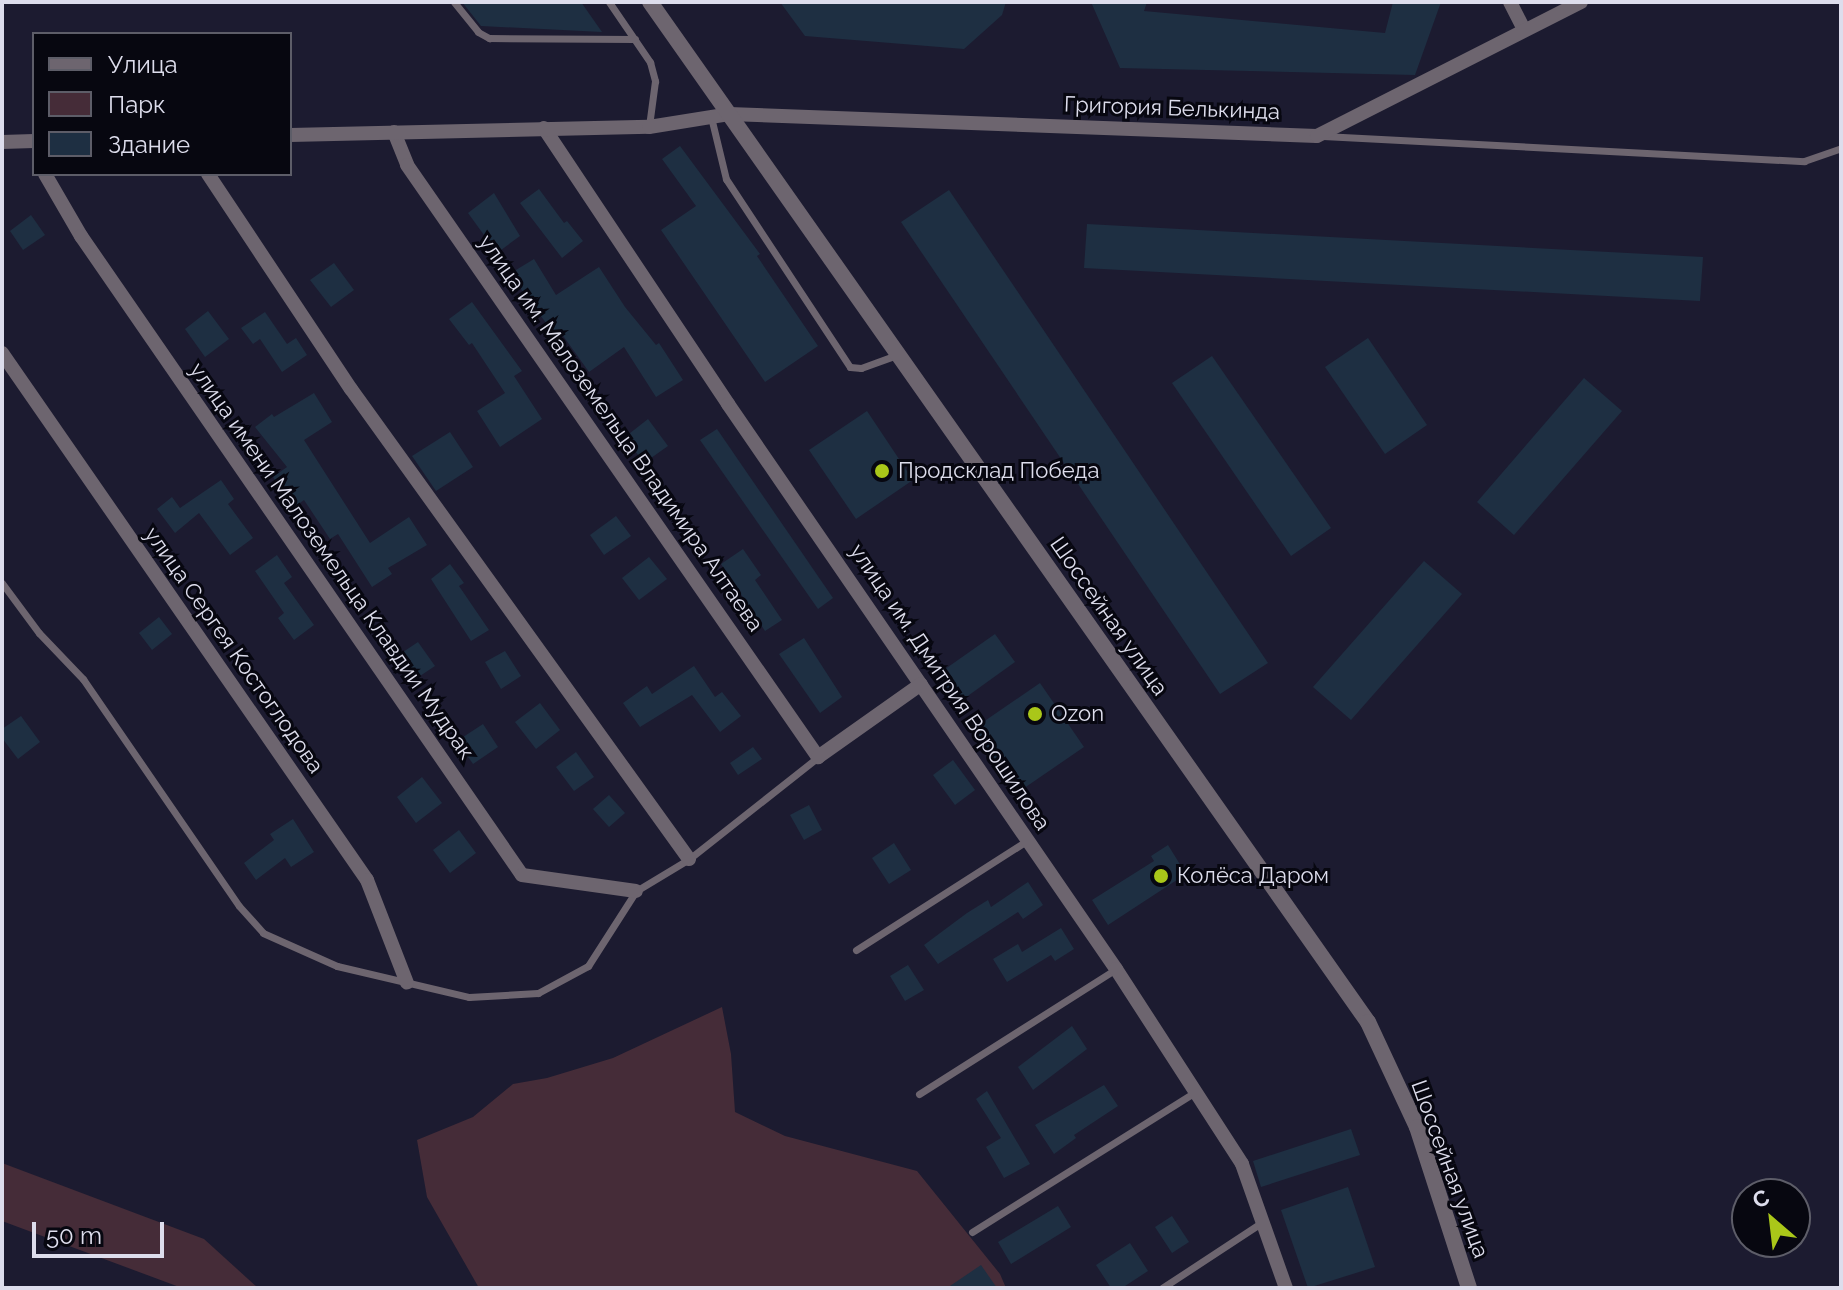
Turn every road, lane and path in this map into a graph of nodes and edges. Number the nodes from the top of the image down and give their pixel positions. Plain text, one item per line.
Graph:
1 (454, 2) edge
2 (609, 2) edge
3 (650, 2) edge
4 (1510, 2) edge
5 (1581, 2) edge
6 (1523, 28) junction
7 (635, 39) junction
8 (729, 114) junction
9 (711, 117) junction
10 (649, 127) junction
11 (544, 128) junction
12 (394, 132) junction
13 (292, 135) edge
14 (1317, 136) junction
15 (2, 142) edge
16 (31, 145) edge
17 (1841, 148) edge
18 (46, 176) edge
19 (209, 176) edge
20 (2, 353) edge
21 (898, 354) junction
22 (2, 583) edge
23 (921, 684) junction
24 (818, 757) junction
25 (1028, 840) junction
26 (689, 859) junction
27 (636, 891) junction
28 (856, 950) dead end
29 (1116, 969) junction
30 (407, 983) junction
31 (1195, 1092) junction
32 (919, 1094) dead end
33 (1264, 1221) junction
34 (972, 1232) dead end
35 (1162, 1288) edge
36 (1286, 1288) edge
37 (1469, 1288) edge

1 - 7 lane
2 - 7 lane
3 - 8 street, Шоссейная улица
4 - 6 street
5 - 6 street, Григория Белькинда
6 - 14 street, Григория Белькинда
7 - 10 lane
8 - 9 street, Григория Белькинда
8 - 14 street, Григория Белькинда
8 - 21 street, Шоссейная улица
9 - 10 street, Григория Белькинда
9 - 21 lane
10 - 11 street, Григория Белькинда
11 - 12 street, Григория Белькинда
11 - 23 street, улица им. Дмитрия Ворошилова
12 - 13 street, Григория Белькинда
12 - 24 street, улица им. Малоземельца Владимира Алтаева
14 - 17 lane
15 - 16 street
18 - 27 street, улица имени Малоземельца Клавдии Мудрак
19 - 26 street
20 - 30 street, улица Сергея Костоглодова
21 - 37 street, Шоссейная улица
22 - 30 lane
23 - 24 street
23 - 25 street, улица им. Дмитрия Ворошилова
24 - 26 lane
25 - 28 lane
25 - 29 street, улица им. Дмитрия Ворошилова
26 - 27 lane
27 - 30 lane
29 - 31 street, улица им. Дмитрия Ворошилова
29 - 32 lane
31 - 33 street, улица им. Дмитрия Ворошилова
31 - 34 lane
33 - 35 lane
33 - 36 street, улица им. Дмитрия Ворошилова

